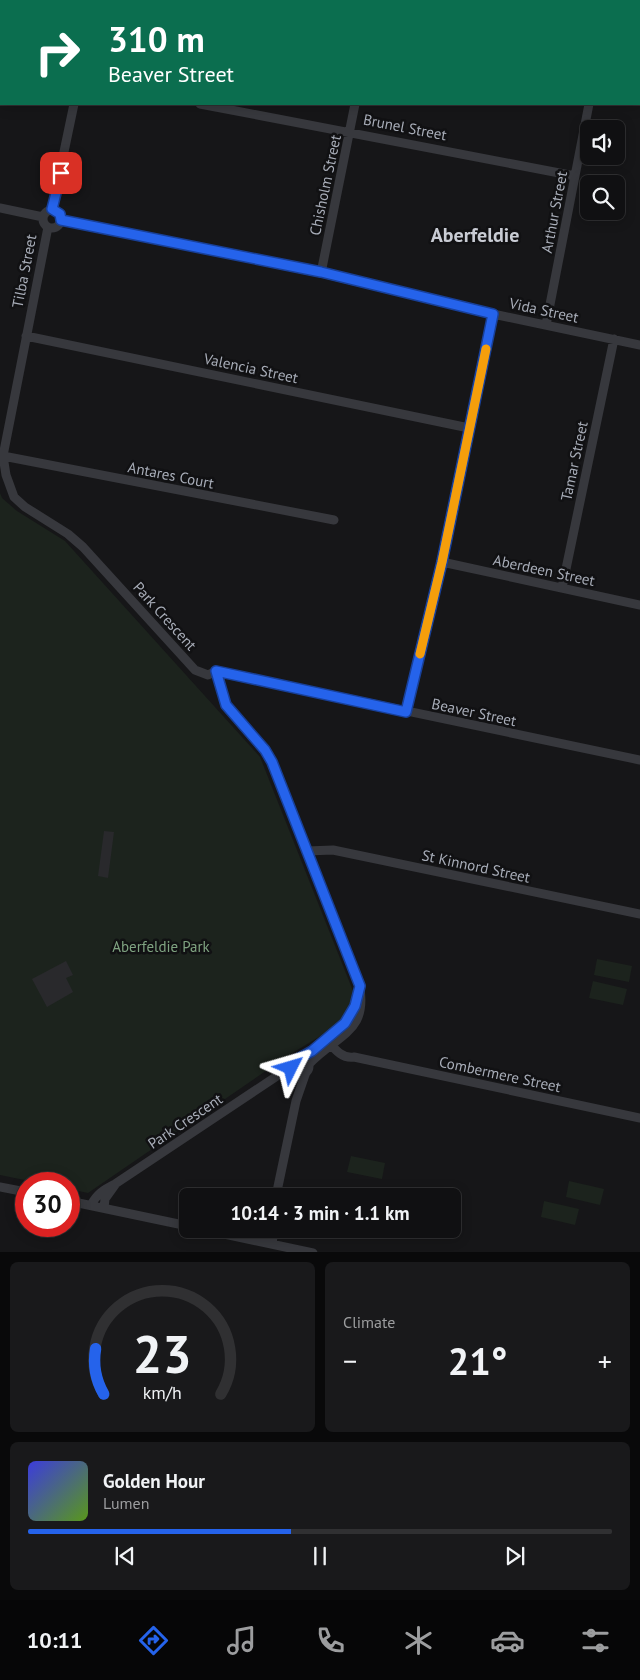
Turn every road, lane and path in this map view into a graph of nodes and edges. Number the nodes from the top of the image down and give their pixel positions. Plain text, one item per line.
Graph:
1 (74, 105) edge
2 (205, 105) edge
3 (355, 105) edge
4 (589, 105) edge
5 (350, 132) junction
6 (574, 176) junction
7 (0, 208) edge
8 (52, 209) junction
9 (43, 217) junction
10 (61, 220) junction
11 (48, 227) junction
12 (321, 272) junction
13 (493, 314) junction
14 (546, 325) junction
15 (26, 336) junction
16 (614, 339) junction
17 (640, 345) edge
18 (469, 428) junction
19 (3, 456) junction
20 (14, 497) joint
21 (334, 520) dead end
22 (442, 562) junction
23 (562, 588) junction
24 (640, 605) edge
25 (216, 671) junction
26 (406, 712) junction
27 (640, 760) edge
28 (307, 851) junction
29 (640, 914) edge
30 (332, 1040) junction
31 (306, 1064) junction
32 (293, 1071) junction
33 (296, 1101) junction
34 (640, 1118) edge
35 (115, 1184) junction
36 (0, 1187) edge
37 (278, 1188) edge
38 (15, 1190) edge
39 (80, 1203) edge
40 (91, 1205) junction
41 (104, 1208) junction
42 (179, 1224) edge
43 (245, 1238) edge
44 (261, 1238) edge
45 (260, 1241) junction
46 (276, 1247) edge
47 (289, 1250) edge
48 (313, 1252) edge

1 - 8 street
2 - 5 street, Brunel Street
3 - 5 street, Chisholm Street
4 - 6 street, Arthur Street
5 - 6 street, Brunel Street
5 - 12 street, Chisholm Street
6 - 14 street, Arthur Street
7 - 9 street
8 - 9 street
8 - 10 street
9 - 11 street
10 - 11 street
10 - 12 street, Vida Street
11 - 15 street, Tilba Street
12 - 13 street, Vida Street
13 - 14 street, Vida Street
13 - 18 street
14 - 16 street, Vida Street
15 - 18 street, Valencia Street
15 - 19 street, Tilba Street
16 - 17 street, Vida Street
16 - 23 street, Tamar Street
18 - 22 street
19 - 20 street, Tilba Street
19 - 21 street, Antares Court
20 - 25 street, Park Crescent
22 - 23 street, Aberdeen Street
22 - 26 street
23 - 24 street, Aberdeen Street
25 - 26 street, Beaver Street
25 - 28 street
26 - 27 street, Beaver Street
28 - 29 street, St Kinnord Street
28 - 30 street
30 - 31 street
30 - 34 street, Combermere Street
31 - 32 street
31 - 32 street
31 - 33 street
32 - 33 street
32 - 35 street, Park Crescent
33 - 37 street
35 - 40 street, Park Crescent
35 - 41 street
36 - 38 street
39 - 40 street
40 - 41 street
41 - 42 street
43 - 45 street
44 - 45 street
45 - 46 street
46 - 47 street
47 - 48 street

